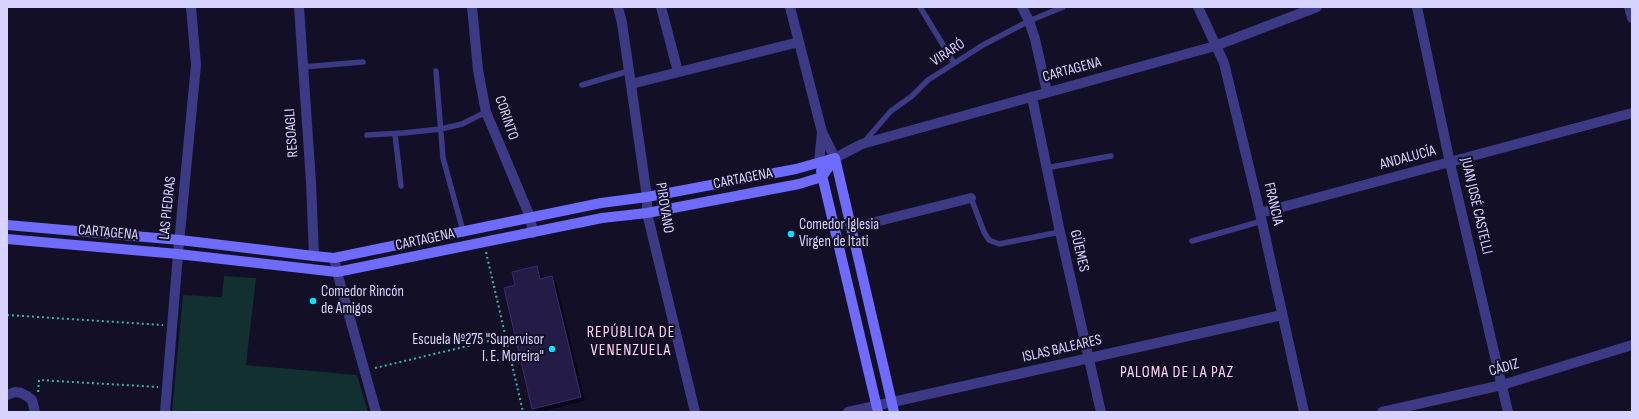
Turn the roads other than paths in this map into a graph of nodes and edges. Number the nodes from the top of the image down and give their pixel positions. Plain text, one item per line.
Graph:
1 (191, 7) edge
2 (299, 7) edge
3 (472, 7) edge
4 (618, 7) edge
5 (661, 7) edge
6 (790, 7) edge
7 (920, 7) edge
8 (1022, 7) edge
9 (1063, 7) edge
10 (1198, 7) edge
11 (1317, 7) edge
12 (1417, 7) edge
13 (1629, 7) edge
14 (1632, 18) edge
15 (1029, 20) junction
16 (799, 42) junction
17 (1215, 46) junction
18 (363, 62) dead end
19 (954, 63) junction
20 (303, 67) junction
21 (436, 71) dead end
22 (629, 71) junction
23 (678, 72) junction
24 (631, 84) junction
25 (582, 85) dead end
26 (1047, 92) junction
27 (1032, 97) junction
28 (486, 112) junction
29 (1632, 113) edge
30 (441, 129) junction
31 (822, 132) junction
32 (395, 134) junction
33 (367, 135) dead end
34 (862, 144) junction
35 (1111, 156) dead end
36 (835, 158) junction
37 (819, 162) junction
38 (1450, 163) junction
39 (1046, 168) junction
40 (822, 176) junction
41 (401, 186) dead end
42 (647, 197) junction
43 (971, 198) joint
44 (647, 213) junction
45 (530, 217) junction
46 (1261, 217) junction
47 (7, 225) edge
48 (851, 228) junction
49 (462, 232) junction
50 (1060, 232) junction
51 (533, 233) junction
52 (7, 239) edge
53 (180, 240) junction
54 (1192, 241) dead end
55 (178, 254) junction
56 (314, 256) junction
57 (334, 258) junction
58 (337, 272) junction
59 (1282, 315) junction
60 (1632, 344) edge
61 (1088, 359) junction
62 (1502, 385) junction
63 (7, 395) edge
64 (893, 407) edge
65 (877, 409) edge
66 (1405, 409) edge
67 (35, 412) edge
68 (165, 412) edge
69 (376, 412) edge
70 (695, 412) edge
71 (848, 412) edge
72 (1100, 412) edge
73 (1304, 412) edge
74 (1382, 412) edge
75 (1508, 412) edge

1 - 53 street, LAS PIEDRAS
2 - 20 street, RESOAGLI
3 - 28 street, CORINTO
4 - 22 street, PIROVANO
5 - 23 street
6 - 16 street
7 - 19 lane
8 - 15 street
9 - 15 lane, VIRARÓ
10 - 17 street, FRANCIA
11 - 17 street, CARTAGENA
12 - 38 street, JUAN JOSÉ CASTELLI
13 - 14 street
15 - 19 lane, VIRARÓ
15 - 26 street
16 - 23 street
16 - 31 street
17 - 26 street, CARTAGENA
17 - 46 street, FRANCIA
18 - 20 lane
19 - 34 lane, VIRARÓ
20 - 56 street, RESOAGLI
21 - 30 lane
22 - 24 street, PIROVANO
22 - 25 lane
23 - 24 street
24 - 42 street, PIROVANO
26 - 27 street, CARTAGENA
27 - 34 street, CARTAGENA
27 - 39 street, GÜEMES
28 - 30 lane
28 - 45 street, CORINTO
29 - 38 street, ANDALUCÍA
30 - 32 lane
30 - 49 lane
31 - 36 street
31 - 37 street
32 - 33 lane
32 - 41 lane
34 - 36 street, CARTAGENA
35 - 39 lane
36 - 37 main road, CARTAGENA
36 - 40 main road, CARTAGENA
36 - 48 main road
37 - 40 main road
37 - 42 main road, CARTAGENA
38 - 46 street, ANDALUCÍA
38 - 62 street, JUAN JOSÉ CASTELLI
39 - 50 street, GÜEMES
40 - 44 main road, CARTAGENA
40 - 65 main road
42 - 44 street, PIROVANO
42 - 45 main road, CARTAGENA
43 - 48 street
43 - 50 lane
44 - 51 main road, CARTAGENA
44 - 70 street, PIROVANO
45 - 49 main road, CARTAGENA
45 - 51 street, CORINTO
46 - 54 lane
46 - 59 street, FRANCIA
47 - 53 main road, CARTAGENA
48 - 64 main road
49 - 57 main road, CARTAGENA
50 - 61 street, GÜEMES
51 - 58 main road, CARTAGENA
52 - 55 main road, CARTAGENA
53 - 55 street, LAS PIEDRAS
53 - 56 main road, CARTAGENA
55 - 58 main road, CARTAGENA
55 - 68 street, LAS PIEDRAS
56 - 57 main road, CARTAGENA
57 - 58 street
58 - 69 street
59 - 61 street, ISLAS BALEARES
59 - 73 street, FRANCIA
60 - 62 street, CÁDIZ
61 - 64 street, ISLAS BALEARES
61 - 72 street, GÜEMES
62 - 66 street, CÁDIZ
62 - 75 street, JUAN JOSÉ CASTELLI
63 - 67 street
64 - 65 street, ISLAS BALEARES
65 - 71 street, ISLAS BALEARES
66 - 74 street, CÁDIZ

